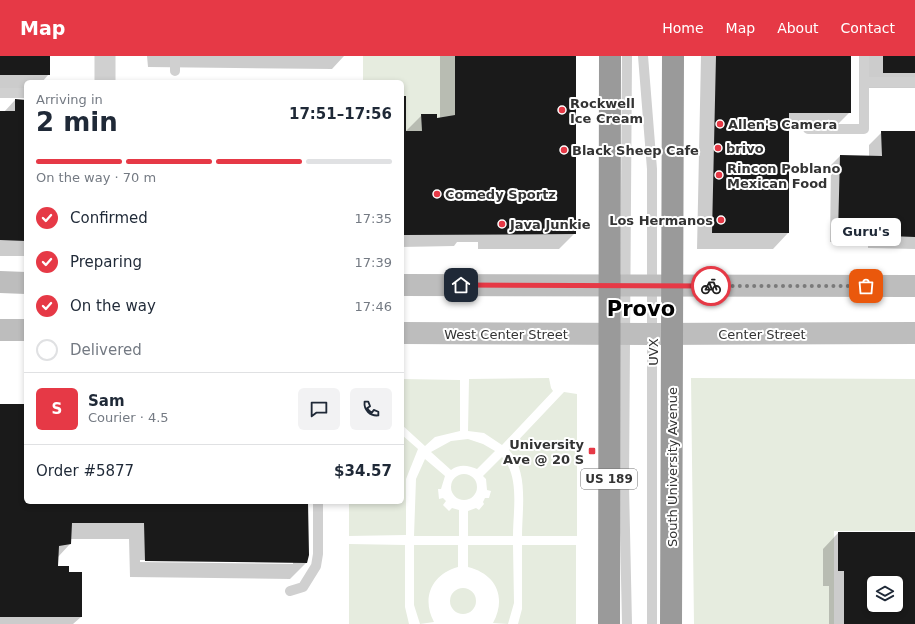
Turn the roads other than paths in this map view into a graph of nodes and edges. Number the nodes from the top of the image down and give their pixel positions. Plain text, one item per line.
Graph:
1 (105, 56) edge
2 (175, 56) edge
3 (610, 56) edge
4 (627, 56) edge
5 (643, 56) edge
6 (672, 56) edge
7 (864, 56) edge
8 (175, 71) dead end
9 (105, 80) edge
10 (864, 82) junction
11 (915, 82) edge
12 (0, 93) edge
13 (24, 93) edge
14 (808, 129) dead end
15 (0, 282) edge
16 (24, 283) edge
17 (404, 285) edge
18 (617, 286) junction
19 (662, 286) junction
20 (915, 286) edge
21 (0, 330) edge
22 (24, 330) edge
23 (404, 333) edge
24 (915, 333) edge
25 (617, 334) junction
26 (663, 334) junction
27 (318, 504) edge
28 (290, 591) dead end
29 (609, 624) edge
30 (627, 624) edge
31 (652, 624) edge
32 (671, 624) edge

1 - 9 street
2 - 8 lane
3 - 18 highway, US 189
4 - 18 lane
5 - 19 lane, UVX
6 - 19 highway, South University Avenue
7 - 10 lane
10 - 11 lane
10 - 14 lane
12 - 13 lane
15 - 16 main road
17 - 18 main road
18 - 19 main road
18 - 25 lane
18 - 25 highway, US 189
19 - 20 main road
19 - 26 lane, UVX
19 - 26 highway, South University Avenue
21 - 22 main road
23 - 25 main road, West Center Street
24 - 26 main road, Center Street
25 - 26 main road, Center Street
25 - 29 highway, US 189
25 - 30 lane
26 - 31 lane, UVX
26 - 32 highway, South University Avenue
27 - 28 lane

